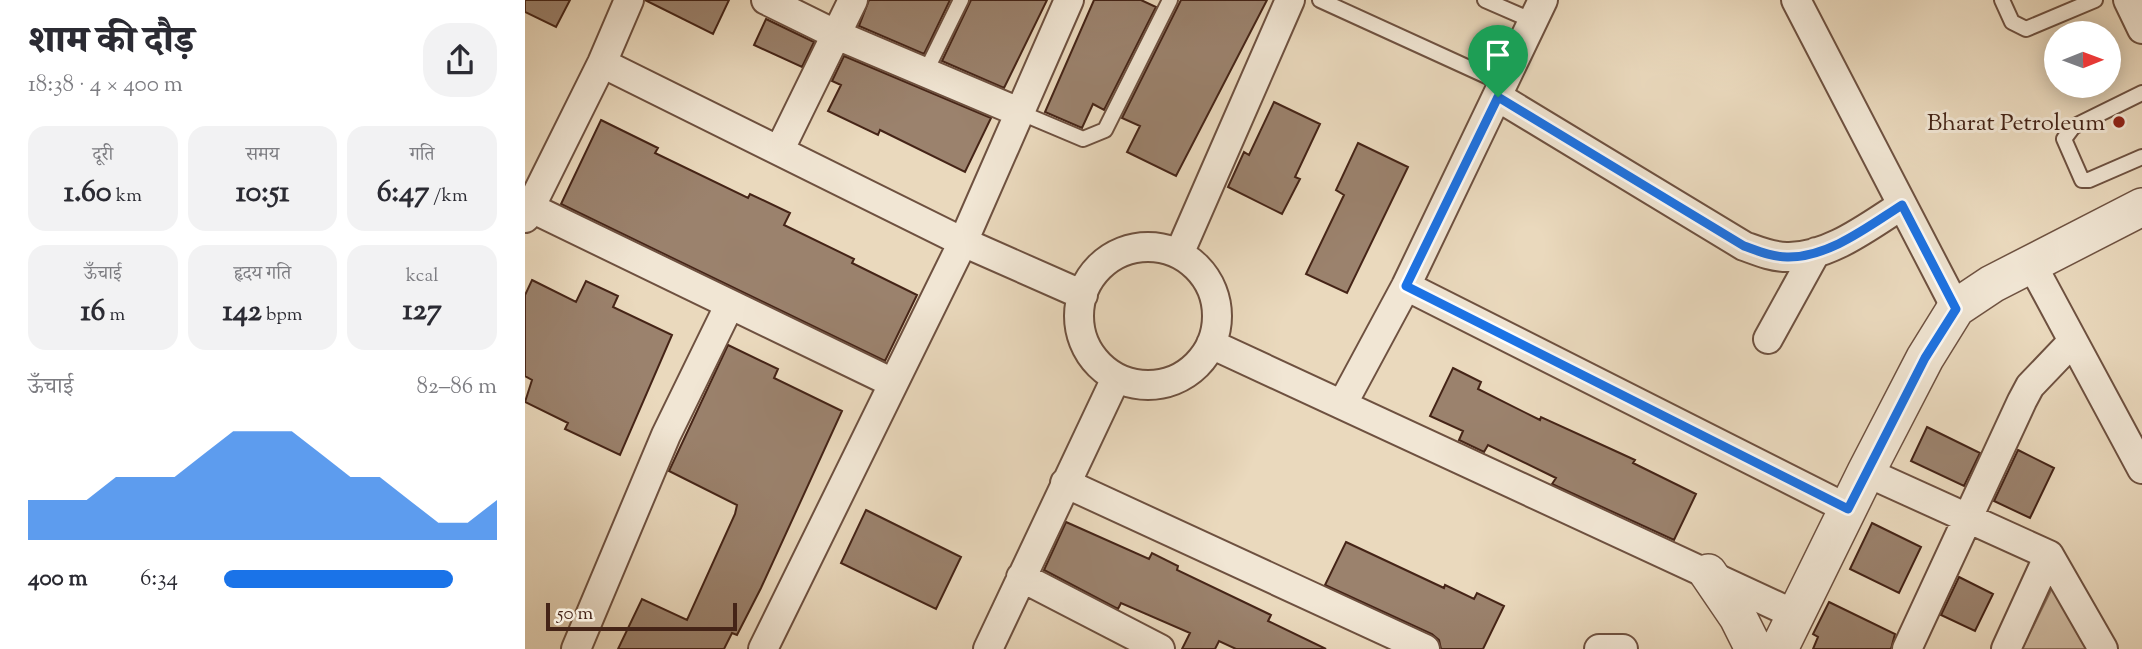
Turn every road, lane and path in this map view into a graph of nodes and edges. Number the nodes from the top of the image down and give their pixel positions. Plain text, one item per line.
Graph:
1 (629, 0) edge
2 (766, 0) edge
3 (853, 0) edge
4 (961, 0) edge
5 (1069, 0) edge
6 (1170, 0) edge
7 (1290, 0) edge
8 (1320, 0) edge
9 (1485, 0) edge
10 (1796, 0) edge
11 (2002, 0) edge
12 (2095, 0) edge
13 (2128, 0) edge
14 (1538, 10) edge
15 (2142, 29) edge
16 (838, 35) junction
17 (602, 63) junction
18 (926, 73) junction
19 (1501, 90) junction
20 (2142, 93) edge
21 (1019, 112) junction
22 (780, 149) junction
23 (2142, 157) edge
24 (1902, 205) junction
25 (2142, 207) edge
26 (527, 210) edge
27 (963, 242) junction
28 (1816, 252) junction
29 (1178, 254) junction
30 (2031, 263) junction
31 (1406, 286) junction
32 (1083, 295) junction
33 (729, 306) junction
34 (1956, 309) junction
35 (1768, 339) dead end
36 (2073, 341) junction
37 (1211, 344) junction
38 (1116, 377) junction
39 (893, 383) junction
40 (1343, 403) junction
41 (2142, 469) edge
42 (1866, 472) junction
43 (1065, 483) junction
44 (1848, 509) junction
45 (1969, 518) junction
46 (2049, 555) junction
47 (1708, 573) junction
48 (1021, 577) junction
49 (1796, 615) junction
50 (576, 649) edge
51 (763, 649) edge
52 (988, 649) edge
53 (1160, 649) edge
54 (1425, 649) edge
55 (1599, 649) edge
56 (1623, 649) edge
57 (1754, 649) edge
58 (1779, 649) edge
59 (1907, 649) edge
60 (2006, 649) edge
61 (2103, 649) edge

1 - 17 street
2 - 16 street
3 - 16 street
4 - 18 lane
5 - 21 street
6 - 21 lane
7 - 29 street
8 - 19 lane
9 - 14 lane
10 - 24 street
11 - 12 lane
13 - 15 street
14 - 19 street
16 - 18 street
16 - 22 street
17 - 22 street
17 - 26 street
18 - 21 street
19 - 28 street
19 - 31 street
20 - 23 lane
21 - 27 street
22 - 27 street
24 - 28 street
24 - 34 street
25 - 30 street
26 - 33 street
27 - 32 street
27 - 39 street
28 - 35 street
29 - 32 street
29 - 37 street
30 - 34 street
30 - 36 street
31 - 40 street
31 - 44 street
32 - 38 street
33 - 39 street
33 - 50 street
34 - 42 street
36 - 41 street
36 - 45 street
37 - 38 street
37 - 40 street
38 - 43 street
39 - 51 street
40 - 47 street
42 - 44 street
42 - 45 street
43 - 48 street
43 - 54 street
44 - 49 street
45 - 46 street
45 - 59 street
46 - 60 street
46 - 61 street
47 - 49 street
47 - 57 street
48 - 52 street
48 - 53 street
49 - 58 street
55 - 56 street

